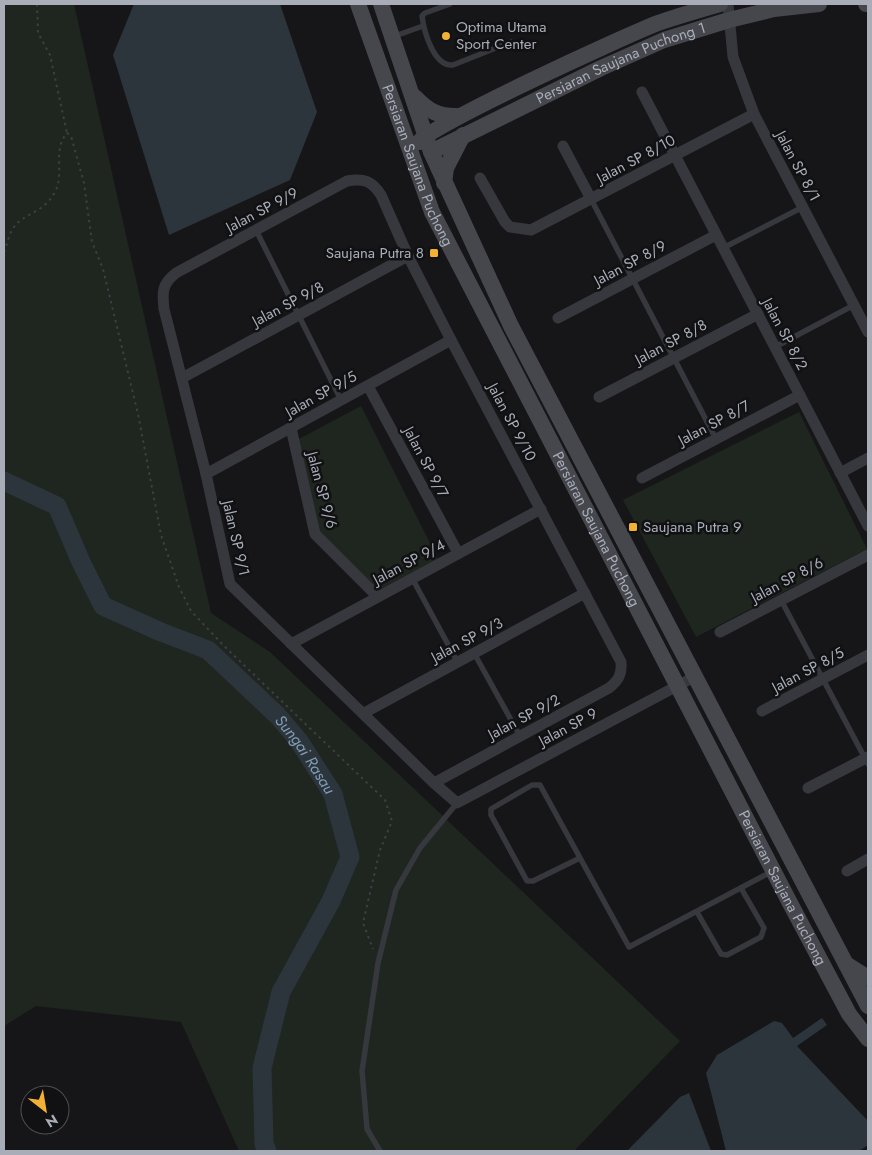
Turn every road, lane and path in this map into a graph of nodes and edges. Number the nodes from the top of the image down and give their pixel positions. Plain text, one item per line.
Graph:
1 (37, 4) edge
2 (358, 4) edge
3 (381, 4) edge
4 (450, 4) edge
5 (720, 4) edge
6 (819, 4) edge
7 (728, 12) edge
8 (423, 26) junction
9 (392, 37) junction
10 (511, 42) dead end
11 (642, 92) dead end
12 (413, 96) junction
13 (754, 114) junction
14 (460, 116) junction
15 (400, 126) junction
16 (67, 133) junction
17 (463, 135) junction
18 (425, 144) junction
19 (563, 146) dead end
20 (675, 155) junction
21 (413, 163) junction
22 (480, 178) dead end
23 (444, 183) junction
24 (375, 186) joint
25 (591, 199) junction
26 (803, 207) junction
27 (256, 230) junction
28 (716, 235) junction
29 (723, 248) junction
30 (4, 252) edge
31 (408, 256) junction
32 (633, 279) junction
33 (166, 281) joint
34 (854, 305) junction
35 (758, 314) junction
36 (298, 316) junction
37 (558, 318) dead end
38 (868, 332) edge
39 (451, 340) junction
40 (775, 347) junction
41 (674, 358) junction
42 (182, 378) junction
43 (368, 386) junction
44 (800, 395) junction
45 (599, 397) dead end
46 (341, 400) junction
47 (291, 428) junction
48 (716, 439) junction
49 (868, 458) edge
50 (840, 472) junction
51 (206, 474) junction
52 (642, 478) dead end
53 (541, 509) junction
54 (868, 526) edge
55 (458, 553) junction
56 (868, 555) edge
57 (412, 578) junction
58 (585, 593) junction
59 (377, 596) junction
60 (781, 600) junction
61 (720, 632) dead end
62 (291, 644) junction
63 (474, 653) junction
64 (868, 655) edge
65 (458, 661) junction
66 (622, 672) joint
67 (694, 678) junction
68 (823, 679) junction
69 (677, 686) junction
70 (762, 711) dead end
71 (364, 713) junction
72 (520, 736) junction
73 (867, 760) edge
74 (434, 782) junction
75 (808, 788) dead end
76 (457, 802) junction
77 (580, 858) junction
78 (868, 859) edge
79 (847, 870) dead end
80 (774, 871) junction
81 (741, 888) junction
82 (697, 912) junction
83 (378, 963) junction
84 (844, 963) junction
85 (868, 978) edge
86 (867, 1004) edge
87 (849, 1014) junction
88 (868, 1039) edge
89 (380, 1151) edge

1 - 16 path
2 - 15 street, Persiaran Saujana Puchong
3 - 9 street, Persiaran Saujana Puchong
4 - 8 lane
5 - 14 street, Persiaran Saujana Puchong 1
6 - 7 street, Persiaran Saujana Puchong 1
7 - 13 street, Jalan SP 8/1
7 - 17 street, Persiaran Saujana Puchong 1
8 - 9 lane
8 - 10 lane
9 - 12 street, Persiaran Saujana Puchong
11 - 20 street, Jalan SP 8/2
12 - 14 street
12 - 18 street, Persiaran Saujana Puchong
13 - 20 street, Jalan SP 8/10
13 - 26 street, Jalan SP 8/1
14 - 18 street, Persiaran Saujana Puchong 1
15 - 18 street
15 - 21 street, Persiaran Saujana Puchong
16 - 30 path
16 - 83 path
17 - 18 street, Persiaran Saujana Puchong 1
17 - 23 street
18 - 21 street
18 - 23 street, Persiaran Saujana Puchong
19 - 25 street
20 - 25 street, Jalan SP 8/10
20 - 28 street, Jalan SP 8/2
21 - 69 street, Persiaran Saujana Puchong
22 - 25 street, Jalan SP 8/10
23 - 67 street, Persiaran Saujana Puchong
24 - 27 street, Jalan SP 9/9
24 - 31 street, Jalan SP 9/10
25 - 32 lane
26 - 29 lane
26 - 34 street, Jalan SP 8/1
27 - 33 street, Jalan SP 9/9
27 - 36 lane
28 - 29 street, Jalan SP 8/2
28 - 32 street, Jalan SP 8/9
29 - 35 street, Jalan SP 8/2
31 - 36 street, Jalan SP 9/8
31 - 39 street, Jalan SP 9/10
32 - 37 street, Jalan SP 8/9
32 - 41 lane
33 - 42 street, Jalan SP 9/1
34 - 38 street, Jalan SP 8/1
34 - 40 lane
35 - 40 street, Jalan SP 8/2
35 - 41 street, Jalan SP 8/8
36 - 42 street, Jalan SP 9/8
36 - 46 lane
39 - 43 street, Jalan SP 9/5
39 - 53 street, Jalan SP 9/10
40 - 44 street, Jalan SP 8/2
41 - 45 street, Jalan SP 8/8
41 - 48 lane
42 - 51 street, Jalan SP 9/1
43 - 46 street, Jalan SP 9/5
43 - 55 street, Jalan SP 9/7
44 - 48 street, Jalan SP 8/7
44 - 50 street, Jalan SP 8/2
46 - 47 street, Jalan SP 9/5
47 - 51 street, Jalan SP 9/5
47 - 59 street, Jalan SP 9/6
48 - 52 street, Jalan SP 8/7
49 - 50 street
50 - 54 street, Jalan SP 8/2
51 - 62 street, Jalan SP 9/1
53 - 55 street, Jalan SP 9/4
53 - 58 street, Jalan SP 9/10
55 - 57 street, Jalan SP 9/4
56 - 60 street, Jalan SP 8/6
57 - 59 street, Jalan SP 9/4
57 - 65 lane
58 - 63 street, Jalan SP 9/3
58 - 66 street, Jalan SP 9/10
59 - 62 street, Jalan SP 9/4
60 - 61 street, Jalan SP 8/6
60 - 68 lane
62 - 71 street, Jalan SP 9/1
63 - 65 street, Jalan SP 9/3
63 - 72 lane
64 - 68 street, Jalan SP 8/5
65 - 71 street, Jalan SP 9/3
66 - 72 street, Jalan SP 9/2
67 - 69 street, Jalan SP 9
67 - 84 street, Persiaran Saujana Puchong
68 - 70 street, Jalan SP 8/5
68 - 73 lane
69 - 76 street, Jalan SP 9
69 - 80 street, Persiaran Saujana Puchong
71 - 74 street, Jalan SP 9/1
72 - 74 street, Jalan SP 9/2
73 - 75 street
74 - 76 street, Jalan SP 9/1
76 - 83 lane
77 - 77 lane
77 - 82 lane
78 - 79 street
80 - 81 lane
80 - 87 street, Persiaran Saujana Puchong
81 - 82 lane
81 - 82 lane
83 - 89 lane
84 - 85 street
84 - 86 street, Persiaran Saujana Puchong
86 - 87 street
87 - 88 street, Persiaran Saujana Puchong

